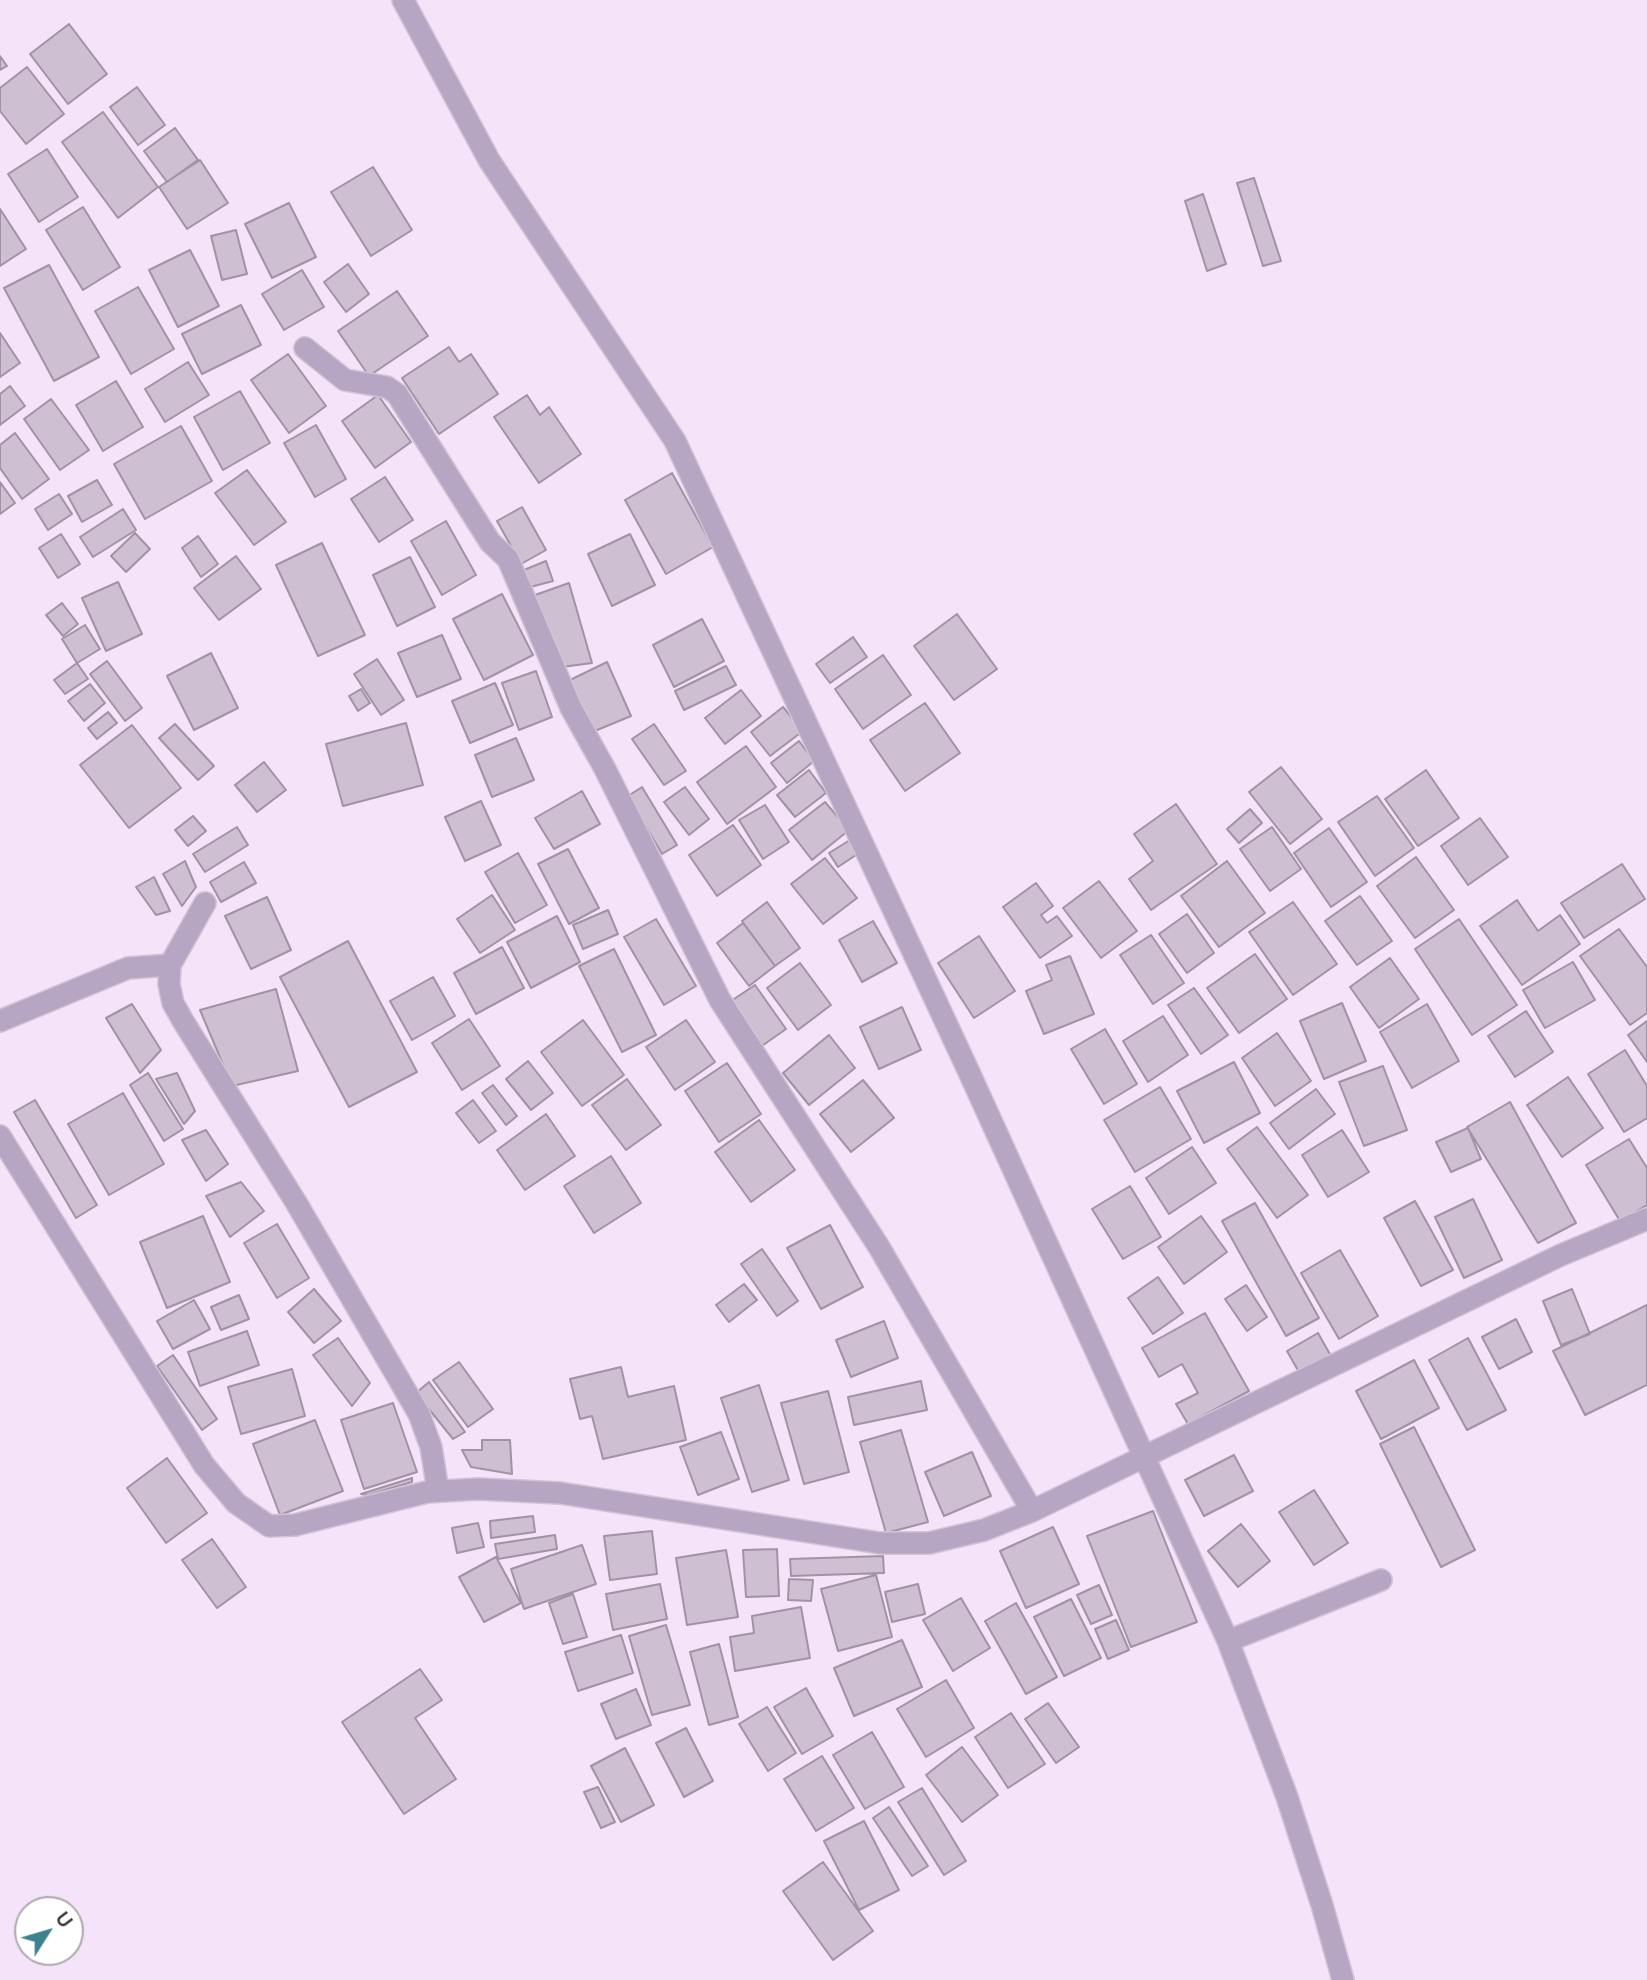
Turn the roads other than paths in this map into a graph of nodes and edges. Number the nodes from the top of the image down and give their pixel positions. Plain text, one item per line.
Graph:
1 (403, 0) edge
2 (305, 348) dead end
3 (205, 903) dead end
4 (170, 965) junction
5 (0, 1021) edge
6 (0, 1136) edge
7 (1647, 1219) edge
8 (1143, 1455) junction
9 (438, 1491) junction
10 (1032, 1511) junction
11 (1381, 1580) dead end
12 (1228, 1641) junction
13 (1343, 1980) edge

1 - 8 street
2 - 10 street
3 - 4 street
4 - 5 street
4 - 9 street
6 - 9 street
7 - 8 street
8 - 10 street
8 - 12 street
9 - 10 street
11 - 12 street
12 - 13 street

